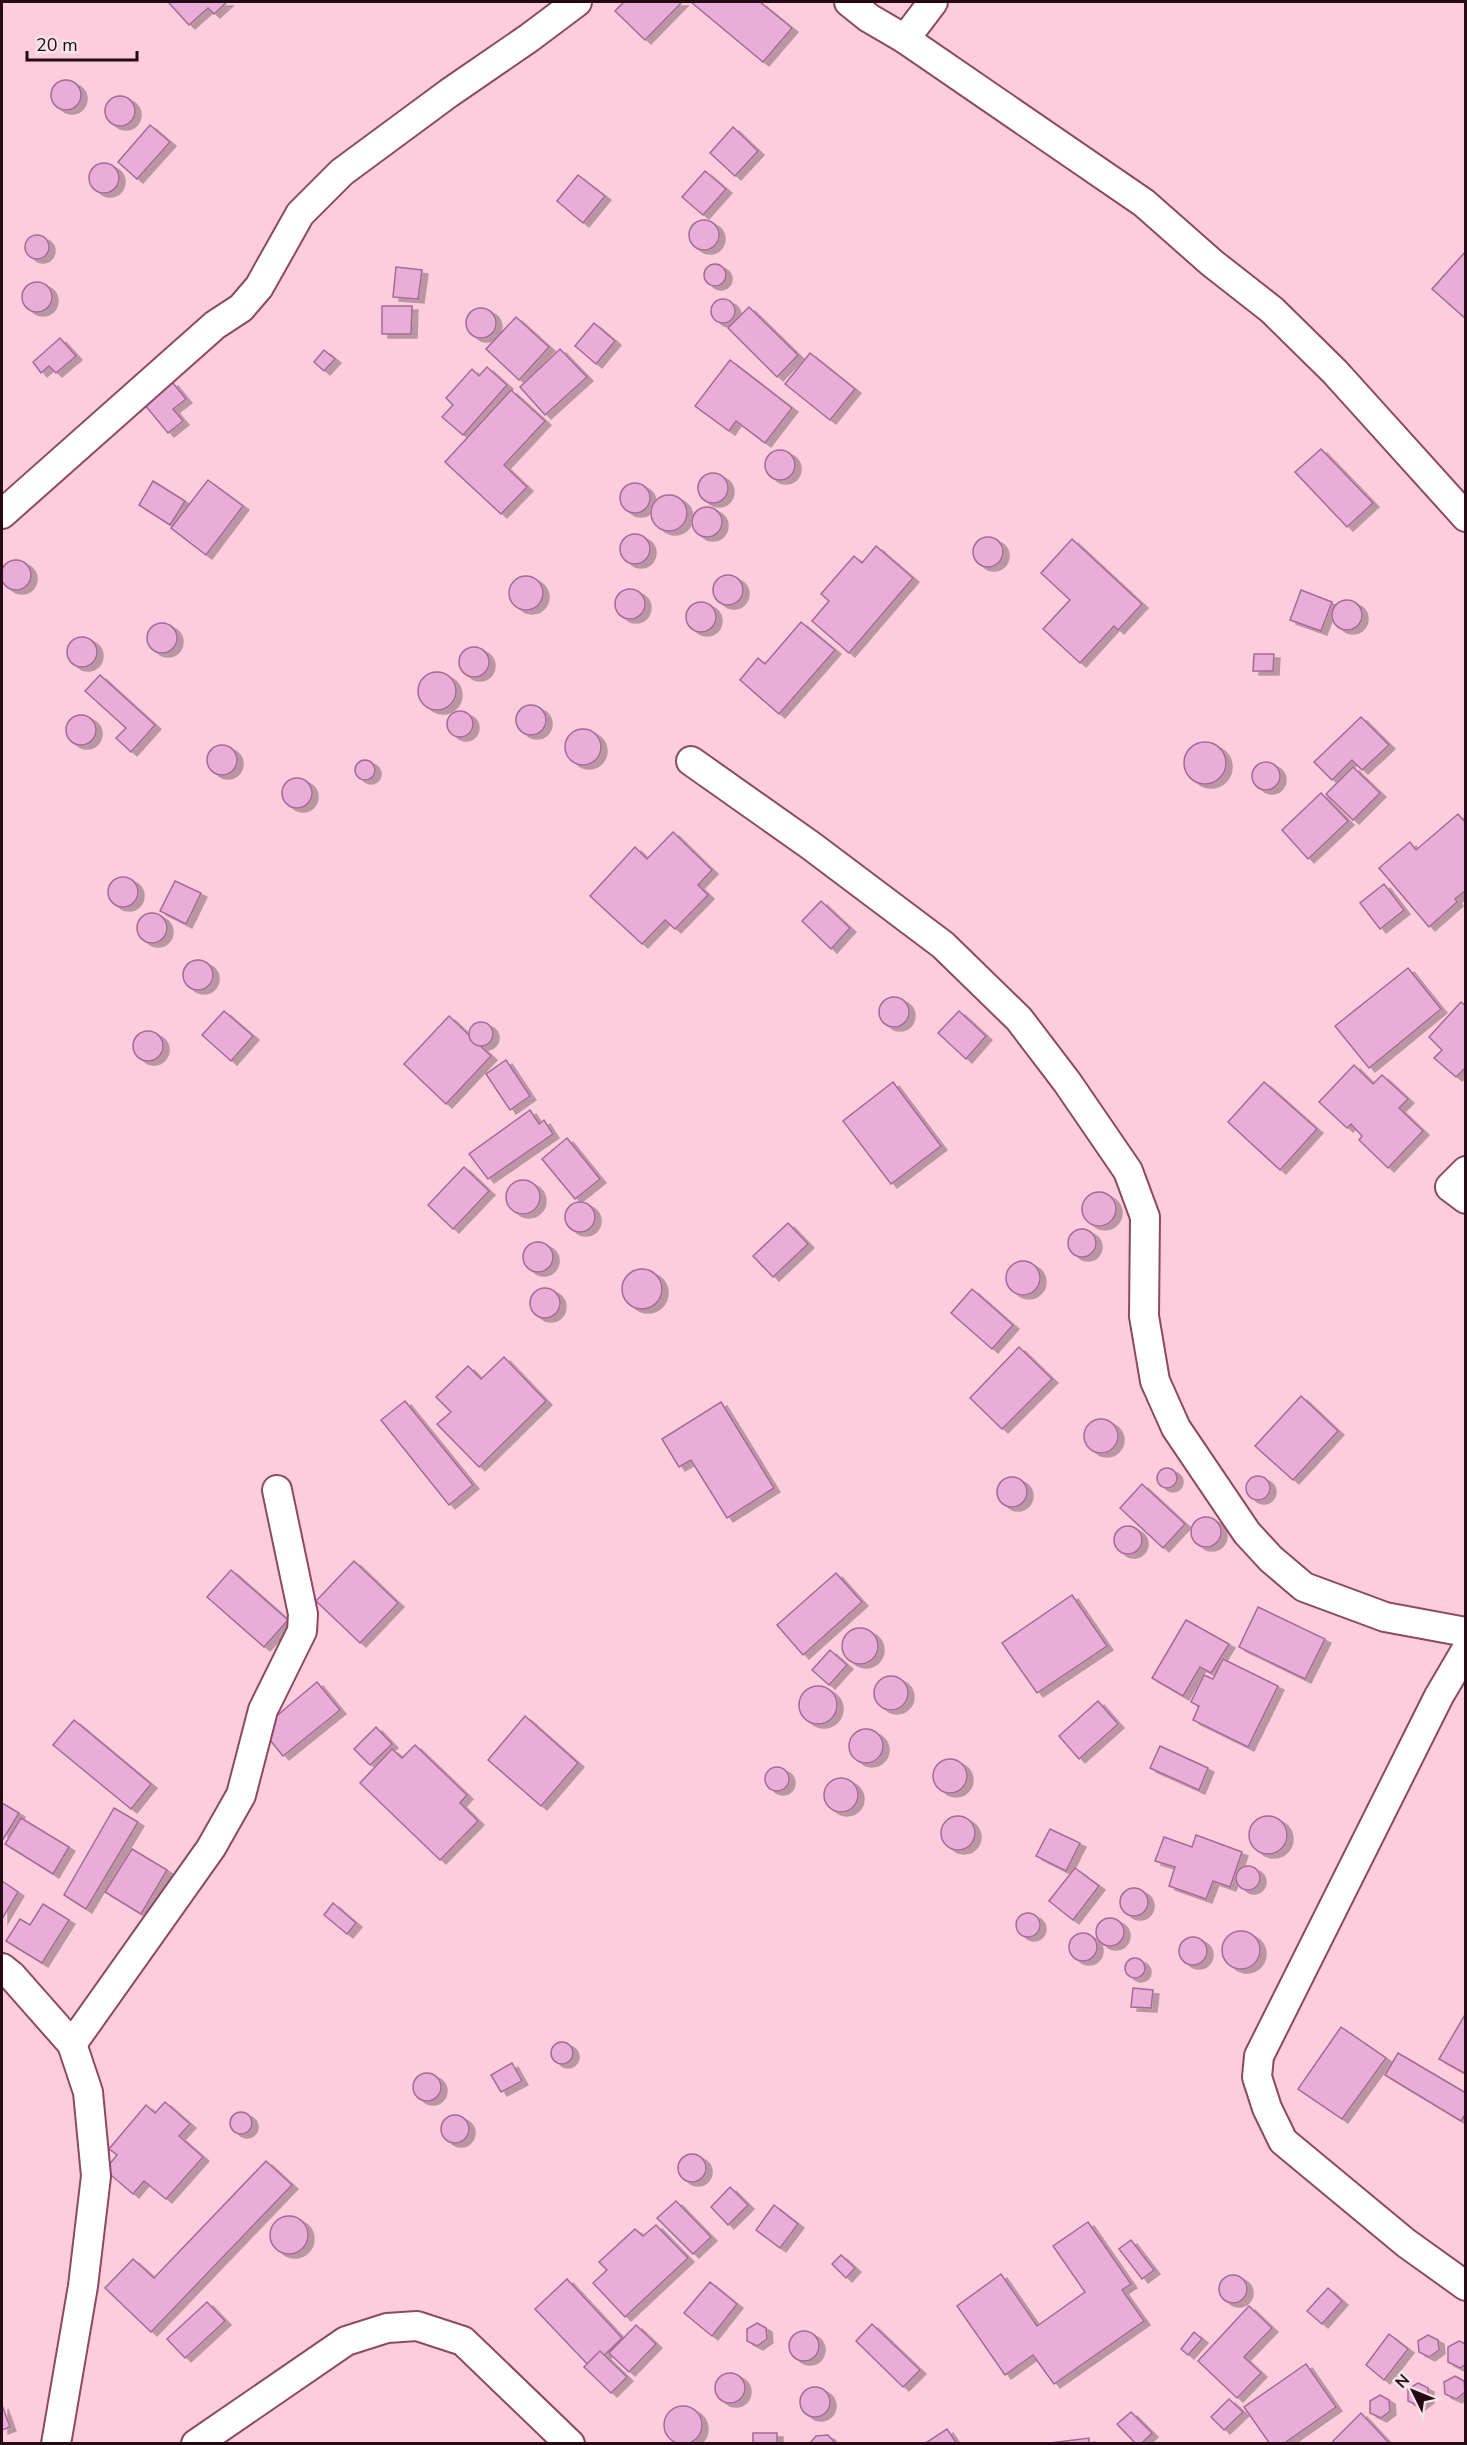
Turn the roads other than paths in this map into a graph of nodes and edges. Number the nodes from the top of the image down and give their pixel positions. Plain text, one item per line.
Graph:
1 (576, 2) edge
2 (849, 2) edge
3 (933, 2) edge
4 (905, 39) junction
5 (2, 514) edge
6 (1466, 518) edge
7 (692, 761) dead end
8 (1466, 1171) edge
9 (1466, 1199) edge
10 (277, 1490) dead end
11 (1466, 1632) edge
12 (1466, 1650) edge
13 (2, 1968) edge
14 (72, 2044) junction
15 (1466, 2286) edge
16 (56, 2444) edge
17 (196, 2444) edge
18 (570, 2444) edge

1 - 5 street
2 - 4 street
3 - 4 street
4 - 6 street
7 - 11 street
8 - 9 street
10 - 14 street
12 - 15 street
13 - 14 street
14 - 16 street
17 - 18 street

